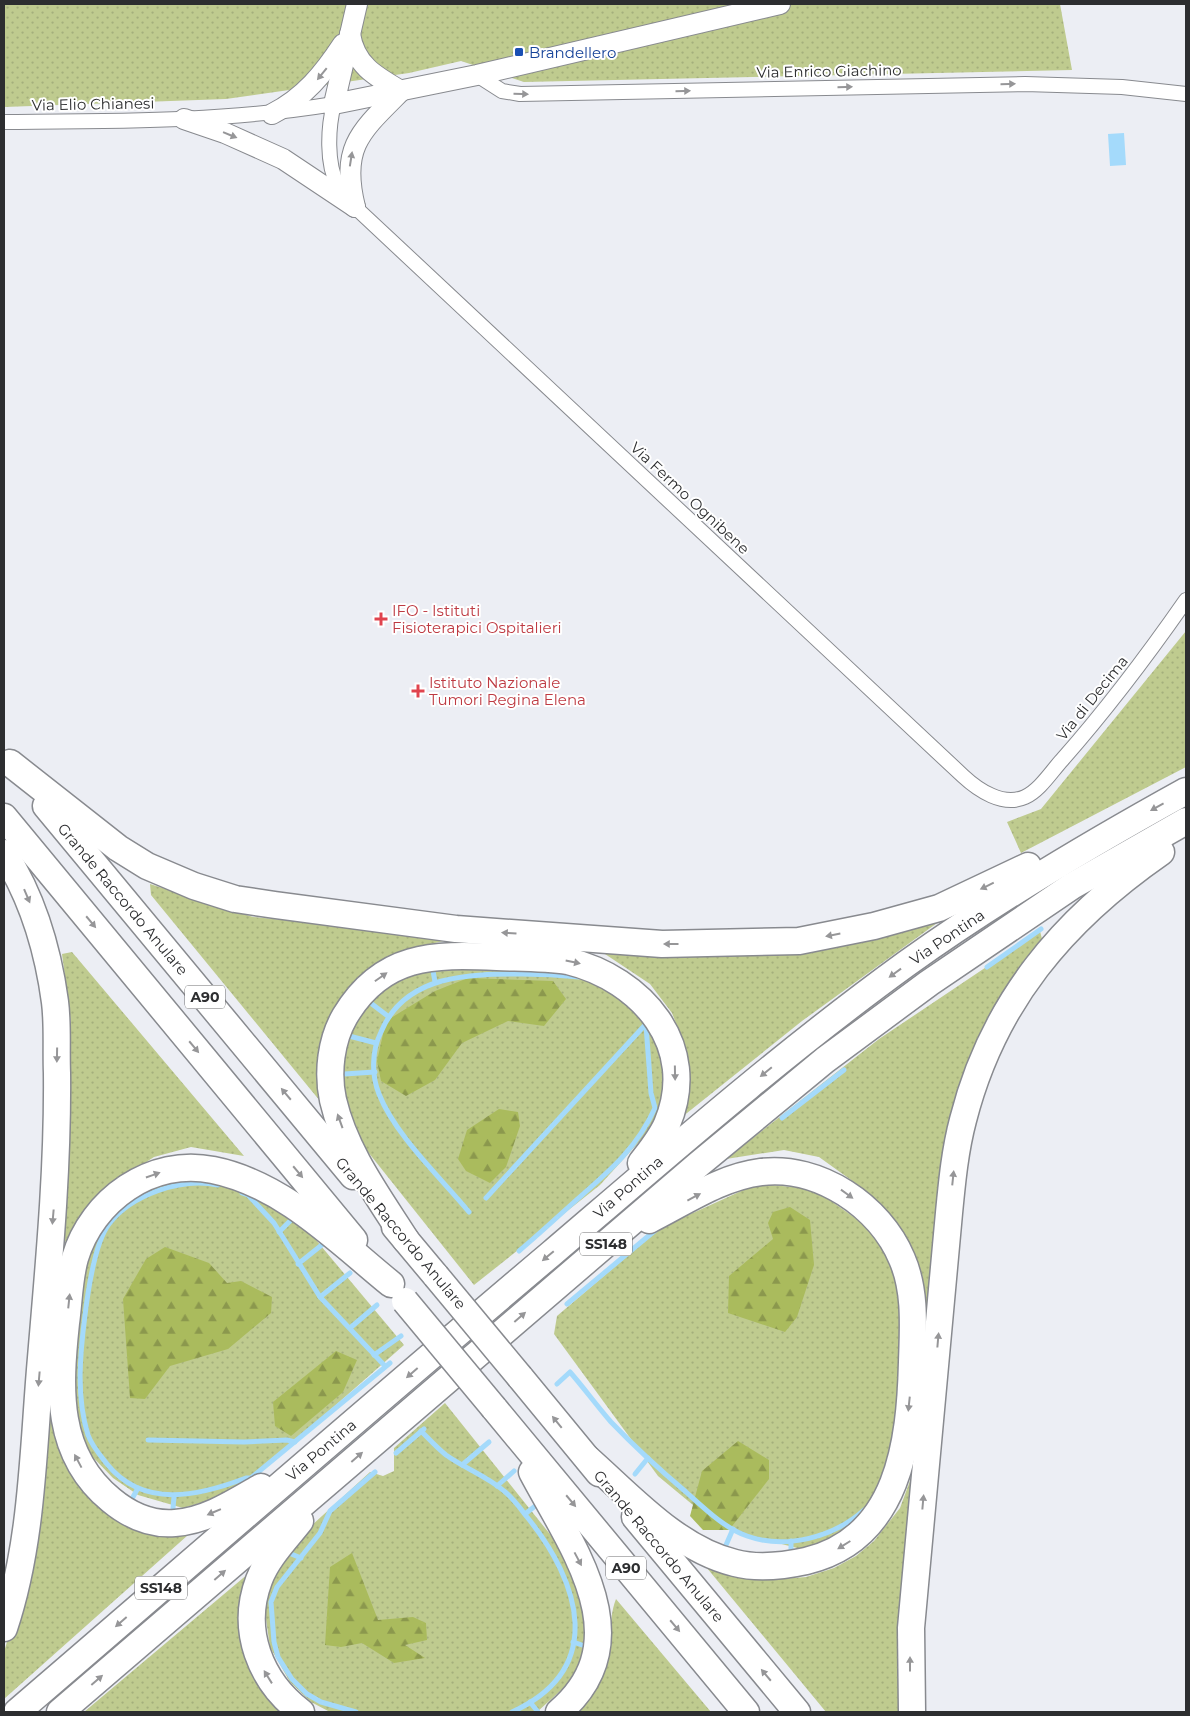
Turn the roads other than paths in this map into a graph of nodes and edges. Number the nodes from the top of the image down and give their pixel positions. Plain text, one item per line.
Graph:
1 (357, 4) edge
2 (780, 4) edge
3 (350, 34) junction
4 (477, 75) junction
5 (401, 91) junction
6 (1186, 94) edge
7 (334, 104) junction
8 (272, 114) junction
9 (184, 119) junction
10 (4, 122) edge
11 (355, 207) junction
12 (1186, 600) edge
13 (7, 759) edge
14 (1186, 791) edge
15 (1010, 799) joint
16 (4, 817) edge
17 (1186, 821) edge
18 (1127, 824) junction
19 (1186, 835) edge
20 (4, 853) edge
21 (578, 1230) junction
22 (406, 1240) junction
23 (605, 1244) junction
24 (398, 1292) junction
25 (500, 1416) junction
26 (588, 1460) junction
27 (304, 1464) junction
28 (334, 1476) junction
29 (4, 1628) edge
30 (17, 1712) edge
31 (60, 1712) edge
32 (301, 1712) edge
33 (559, 1712) edge
34 (746, 1712) edge
35 (797, 1712) edge
36 (912, 1712) edge

1 - 3 street
2 - 4 street
3 - 5 street
3 - 7 street
3 -> 8 street
4 - 5 street
4 -> 6 street, Via Enrico Giachino
5 - 7 street
11 -> 5 street
7 - 8 street, Via Elio Chianesi
7 - 11 street, Via Fermo Ognibene
8 - 9 street, Via Elio Chianesi
9 - 10 street, Via Elio Chianesi
9 -> 11 street
11 - 15 street, Via Fermo Ognibene
12 - 15 street, Via di Decima
18 -> 13 highway
22 -> 13 highway, Grande Raccordo Anulare / A90
14 -> 18 highway, Via Pontina / SS148
16 -> 24 highway, A90
17 - 23 highway, Via Pontina / SS148
18 -> 21 highway, Via Pontina / SS148
36 -> 19 highway
20 -> 29 highway
22 -> 21 highway
21 -> 27 highway, Via Pontina / SS148
26 -> 22 highway, Grande Raccordo Anulare / A90, bridge
23 -> 26 highway
28 -> 23 highway, Via Pontina / SS148
24 - 25 highway, A90, bridge
27 -> 24 highway
25 -> 33 highway
25 -> 34 highway, A90
35 -> 26 highway, Grande Raccordo Anulare / A90
27 -> 30 highway, Via Pontina / SS148
31 -> 28 highway, Via Pontina / SS148
32 -> 28 highway

